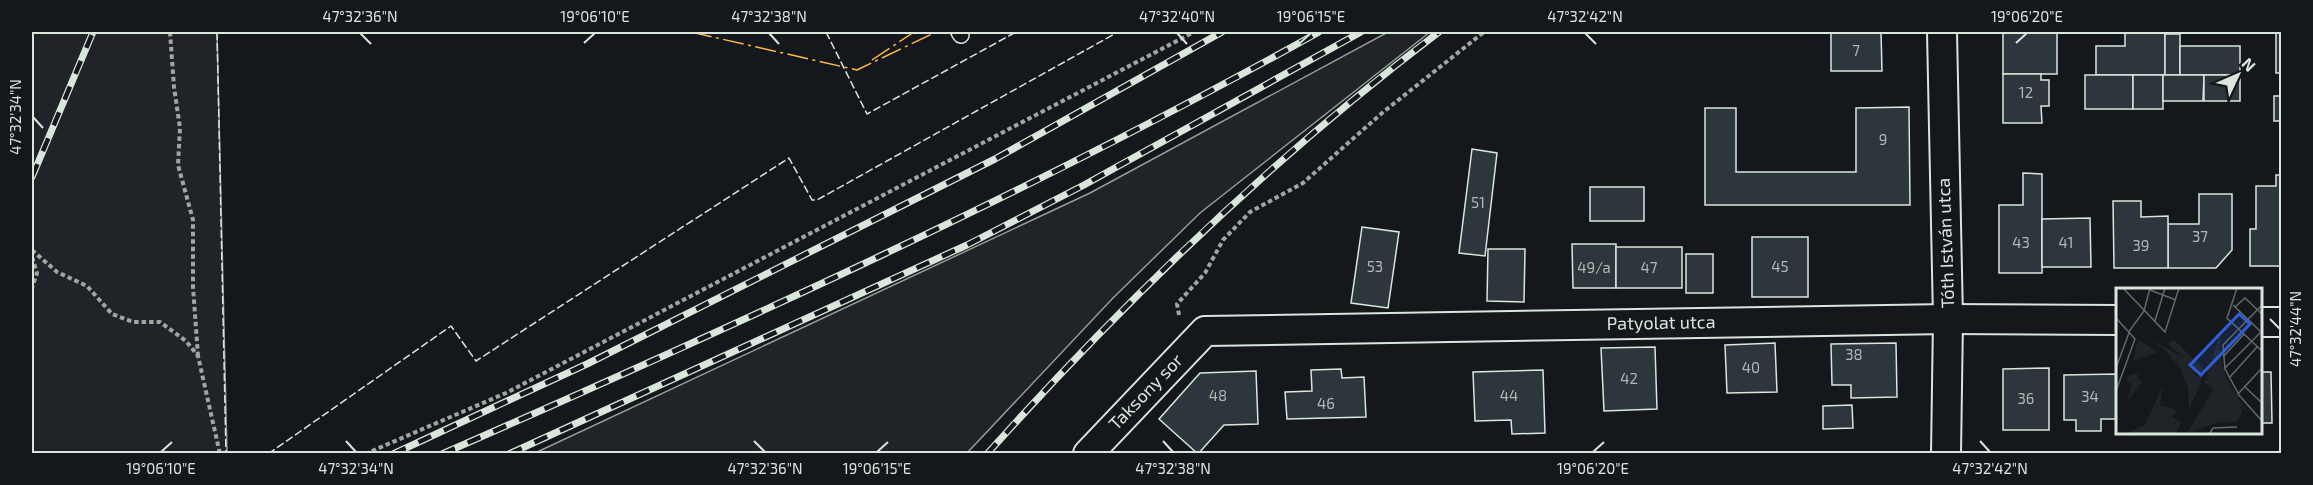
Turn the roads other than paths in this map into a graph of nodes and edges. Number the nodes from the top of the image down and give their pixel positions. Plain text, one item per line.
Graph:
1 (1942, 32) edge
2 (1948, 319) junction
3 (2116, 320) edge
4 (2262, 322) edge
5 (2282, 322) edge
6 (1205, 331) joint
7 (1088, 453) edge
8 (1946, 453) edge

1 - 2 street, Tóth István utca
2 - 3 street, Patyolat utca
2 - 6 street, Patyolat utca
2 - 8 street, Tóth István utca
4 - 5 street
6 - 7 street, Taksony sor

